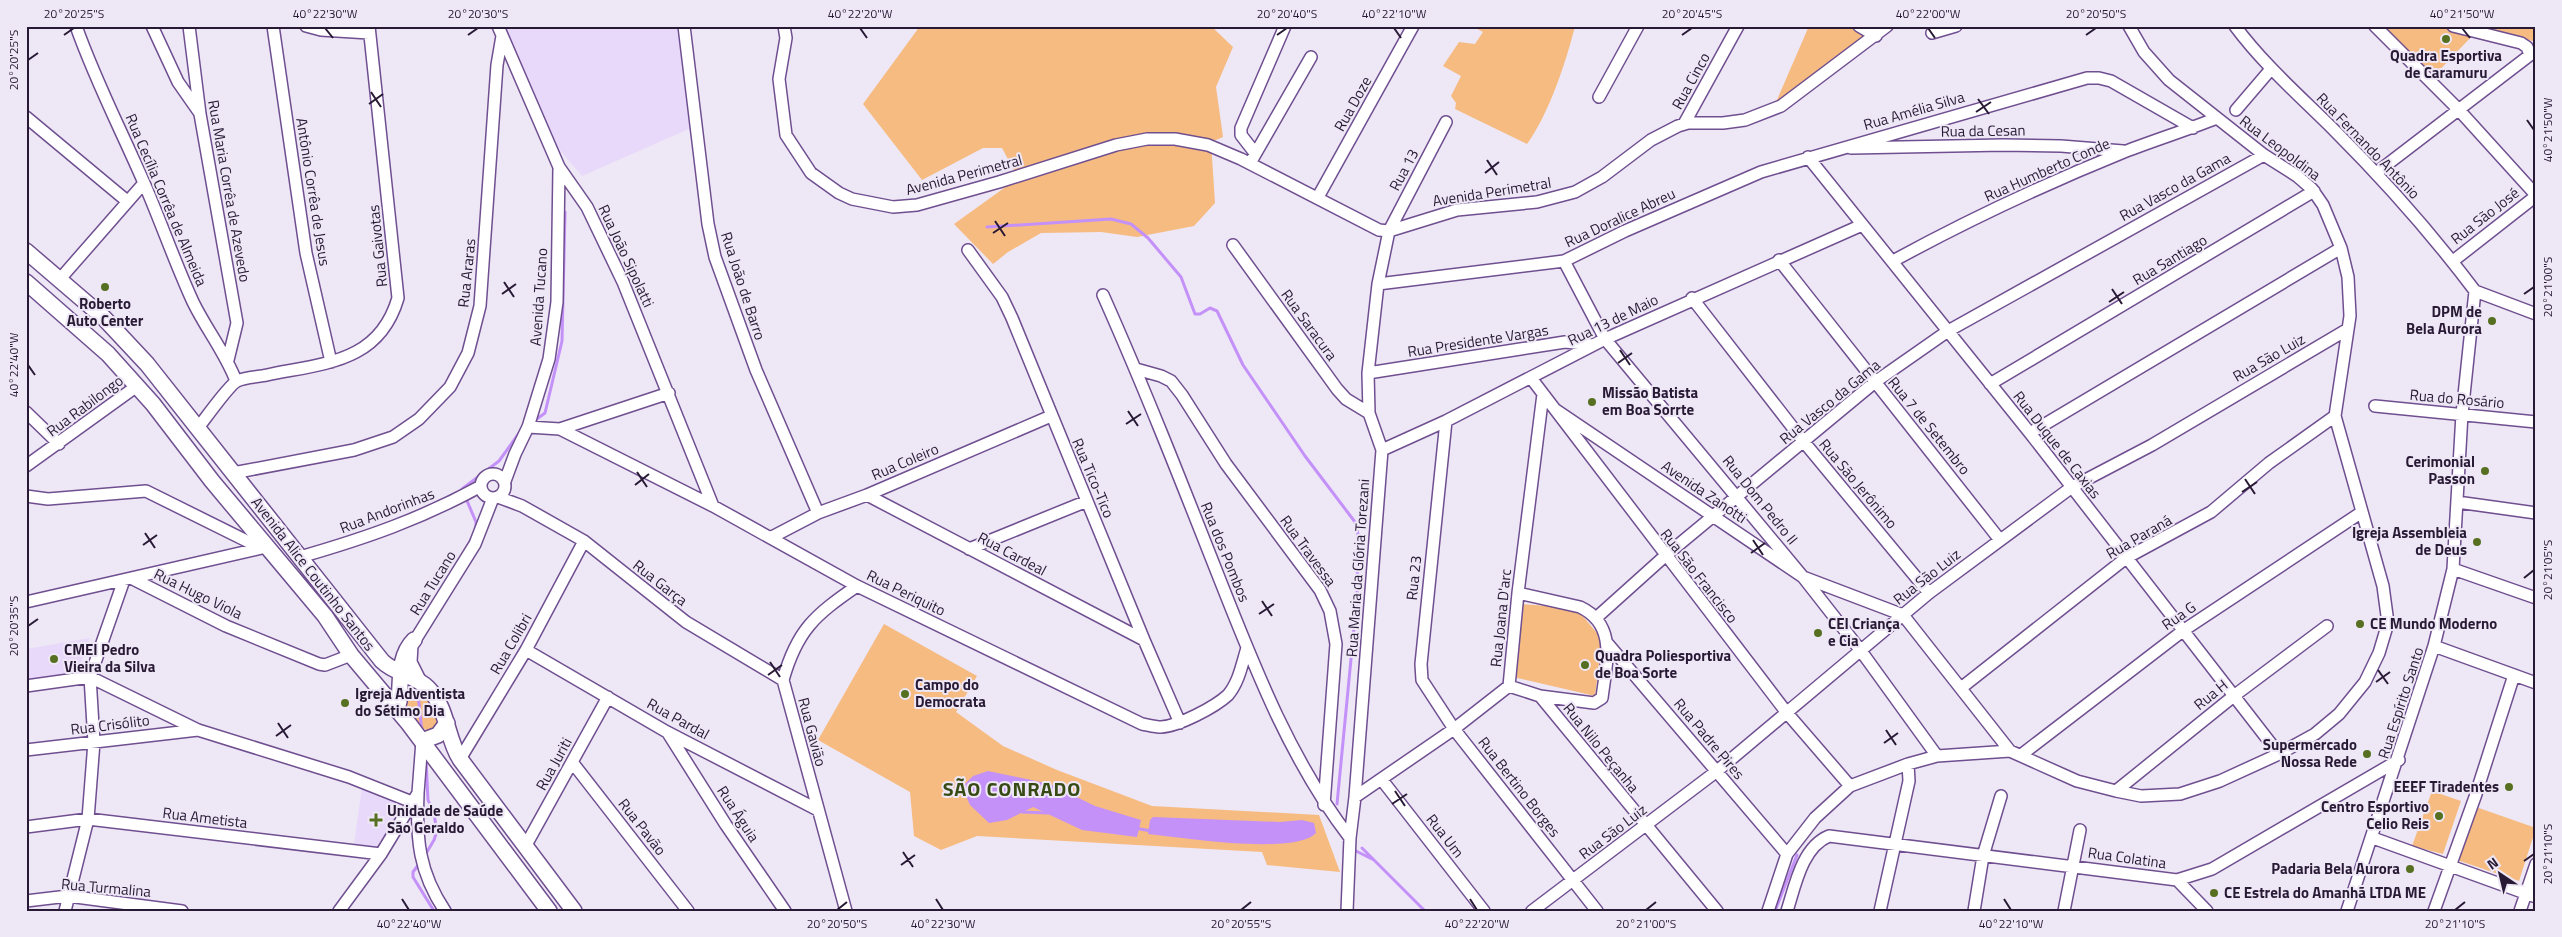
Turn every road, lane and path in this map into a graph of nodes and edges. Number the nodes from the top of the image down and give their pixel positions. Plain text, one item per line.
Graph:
1 (76, 26) edge
2 (152, 26) edge
3 (189, 26) edge
4 (273, 26) edge
5 (306, 26) edge
6 (684, 26) edge
7 (784, 26) edge
8 (1285, 26) edge
9 (1413, 26) edge
10 (1638, 26) edge
11 (1738, 26) edge
12 (1859, 26) edge
13 (1888, 26) edge
14 (1956, 26) edge
15 (2129, 26) edge
16 (2235, 26) edge
17 (2376, 26) edge
18 (2453, 26) edge
19 (369, 30) edge
20 (500, 31) edge
21 (1932, 33) dead end
22 (1876, 36) junction
23 (1312, 57) dead end
24 (2271, 69) junction
25 (1599, 97) dead end
26 (2458, 109) junction
27 (2236, 110) dead end
28 (200, 114) junction
29 (26, 117) edge
30 (2217, 118) junction
31 (1446, 122) dead end
32 (1684, 124) junction
33 (2193, 128) junction
34 (1840, 148) junction
35 (2126, 152) junction
36 (2264, 155) junction
37 (1808, 157) junction
38 (1252, 158) junction
39 (559, 166) junction
40 (2376, 173) junction
41 (144, 183) junction
42 (2314, 192) junction
43 (2536, 195) edge
44 (1318, 197) junction
45 (127, 201) junction
46 (1862, 225) junction
47 (1388, 232) junction
48 (1233, 245) dead end
49 (2341, 248) junction
50 (968, 250) dead end
51 (26, 251) edge
52 (1779, 260) junction
53 (1564, 261) junction
54 (1893, 261) junction
55 (2453, 261) junction
56 (60, 279) junction
57 (26, 282) edge
58 (1378, 284) junction
59 (2475, 291) junction
60 (1103, 295) dead end
61 (1692, 298) junction
62 (2536, 314) edge
63 (2348, 329) junction
64 (1948, 331) junction
65 (1605, 339) junction
66 (1593, 345) junction
67 (228, 360) junction
68 (331, 362) junction
69 (1136, 369) junction
70 (1368, 373) junction
71 (1531, 378) junction
72 (236, 381) junction
73 (1875, 382) junction
74 (1990, 384) junction
75 (137, 386) junction
76 (669, 393) junction
77 (1543, 394) junction
78 (2375, 406) dead end
79 (1556, 410) junction
80 (1369, 413) junction
81 (2462, 414) junction
82 (1051, 416) junction
83 (2335, 416) junction
84 (29, 417) edge
85 (1446, 421) junction
86 (2536, 422) edge
87 (528, 427) junction
88 (198, 428) junction
89 (560, 429) junction
90 (2030, 433) junction
91 (1804, 442) junction
92 (59, 444) junction
93 (1382, 450) junction
94 (515, 454) junction
95 (26, 466) edge
96 (233, 474) junction
97 (488, 474) junction
98 (505, 483) junction
99 (481, 486) junction
100 (2072, 487) junction
101 (867, 495) junction
102 (26, 496) edge
103 (1738, 496) junction
104 (496, 497) junction
105 (1087, 501) junction
106 (2457, 502) junction
107 (522, 506) junction
108 (713, 506) junction
109 (818, 512) junction
110 (2362, 512) junction
111 (2536, 513) edge
112 (1713, 516) junction
113 (772, 538) junction
114 (2000, 540) junction
115 (584, 541) junction
116 (264, 547) junction
117 (969, 549) junction
118 (1665, 556) junction
119 (300, 557) junction
120 (2126, 558) junction
121 (2453, 569) junction
122 (1803, 577) junction
123 (128, 579) junction
124 (857, 586) junction
125 (1928, 593) junction
126 (1518, 594) junction
127 (2536, 598) edge
128 (26, 602) edge
129 (1903, 616) junction
130 (1596, 618) junction
131 (2327, 626) dead end
132 (2184, 630) junction
133 (1144, 640) junction
134 (410, 644) junction
135 (1608, 644) junction
136 (2434, 646) junction
137 (1247, 648) junction
138 (526, 650) junction
139 (1861, 651) junction
140 (351, 654) junction
141 (382, 661) junction
142 (401, 673) junction
143 (2514, 674) junction
144 (90, 677) junction
145 (783, 680) junction
146 (422, 683) junction
147 (2536, 683) edge
148 (26, 686) edge
149 (1509, 686) junction
150 (1961, 688) junction
151 (2235, 695) junction
152 (1540, 696) junction
153 (608, 697) junction
154 (397, 705) junction
155 (1787, 712) junction
156 (447, 723) junction
157 (1180, 723) junction
158 (198, 730) junction
159 (1454, 730) junction
160 (667, 732) junction
161 (422, 741) junction
162 (94, 742) junction
163 (26, 750) edge
164 (2016, 753) junction
165 (2279, 754) junction
166 (1937, 756) junction
167 (460, 759) junction
168 (2399, 760) junction
169 (572, 762) junction
170 (1908, 764) junction
171 (1717, 771) junction
172 (1382, 780) junction
173 (1850, 786) junction
174 (2116, 791) junction
175 (2001, 796) dead end
176 (1355, 797) junction
177 (415, 798) junction
178 (1324, 805) junction
179 (818, 810) junction
180 (88, 819) junction
181 (1645, 826) junction
182 (26, 827) edge
183 (2080, 830) dead end
184 (1350, 838) junction
185 (2373, 838) junction
186 (526, 845) junction
187 (1894, 845) junction
188 (381, 854) junction
189 (1787, 854) junction
190 (1983, 856) junction
191 (2450, 864) junction
192 (2536, 864) edge
193 (2073, 866) junction
194 (2177, 880) junction
195 (1573, 882) junction
196 (68, 896) junction
197 (2531, 896) edge
198 (26, 901) edge
199 (64, 911) edge
200 (182, 911) edge
201 (339, 911) edge
202 (445, 911) edge
203 (549, 911) edge
204 (574, 911) edge
205 (688, 911) edge
206 (785, 911) edge
207 (846, 911) edge
208 (1348, 911) edge
209 (1484, 911) edge
210 (1532, 911) edge
211 (1597, 911) edge
212 (1717, 911) edge
213 (1768, 911) edge
214 (1788, 911) edge
215 (1880, 911) edge
216 (1974, 911) edge
217 (2064, 911) edge
218 (2207, 911) edge
219 (2348, 911) edge
220 (2434, 911) edge
221 (2520, 911) edge

1 - 41 street, Rua Cecília Corrêa de Almeida
2 - 28 street
3 - 28 street, Rua Maria Corrêa de Azevedo
4 - 68 street, Antônio Corrêa de Jesus
5 - 19 street
6 - 109 street, Rua João de Barro
7 - 38 street, Avenida Perimetral
8 - 38 street, Avenida Perimetral
9 - 44 street, Rua Doze
10 - 25 street
11 - 32 street, Rua Cinco
12 - 22 street
13 - 22 street, Avenida Perimetral
14 - 21 street
15 - 30 street, Rua Leopoldina
16 - 24 street, Rua Fernando Antônio
17 - 26 street
18 - 26 street
19 - 68 street, Rua Gaivotas
20 - 39 street, Rua João Sipolatti
20 - 96 street, Rua Araras
22 - 32 street, Avenida Perimetral
23 - 38 street
24 - 27 street
24 - 40 street, Rua Fernando Antônio
26 - 40 street
26 - 43 street
28 - 67 street, Rua Maria Corrêa de Azevedo
29 - 45 street
30 - 33 street, Rua Humberto Conde
30 - 36 street, Rua Leopoldina
31 - 47 street, Rua 13
32 - 47 street, Avenida Perimetral
33 - 34 street, Rua Amélia Silva
33 - 35 street, Rua Humberto Conde
34 - 35 street, Rua da Cesan
34 - 37 street, Rua Amélia Silva
35 - 54 street, Rua Humberto Conde
36 - 42 street, Rua Leopoldina
36 - 64 street, Rua Vasco da Gama
37 - 46 street, Rua Duque de Caxias
37 - 53 street, Rua Doralice Abreu
38 - 44 street, Avenida Perimetral
39 - 76 street, Rua João Sipolatti
39 - 87 street, Avenida Tucano
40 - 55 street, Rua Fernando Antônio
41 - 45 street
41 - 67 street, Rua Cecília Corrêa de Almeida
42 - 49 street, Rua Leopoldina
42 - 74 street, Rua Santiago
43 - 55 street, Rua São José
44 - 47 street, Avenida Perimetral
45 - 56 street
46 - 52 street, Rua 13 de Maio
46 - 54 street, Rua Duque de Caxias
47 - 58 street, Rua Maria da Glória Torezani
48 - 80 street, Rua Saracura
49 - 63 street, Rua Leopoldina
49 - 90 street
50 - 82 street, Rua Tico-Tico
51 - 56 main road, Avenida Alice Coutinho Santos
52 - 61 street, Rua 13 de Maio
52 - 73 street, Rua 7 de Setembro
53 - 58 street, Rua Doralice Abreu
53 - 65 street, Rua Dom Pedro II
54 - 64 street, Rua Duque de Caxias
55 - 59 street, Rua Fernando Antônio
56 - 88 main road, Avenida Alice Coutinho Santos
57 - 75 main road, Avenida Alice Coutinho Santos
58 - 70 street, Rua Maria da Glória Torezani
59 - 62 street
59 - 81 street, Rua Espírito Santo
60 - 69 street, Rua dos Pombos
61 - 65 street, Rua 13 de Maio
61 - 91 street, Rua São Jerônimo
63 - 83 street, Rua Leopoldina
63 - 100 street, Rua São Luiz
64 - 73 street, Rua Vasco da Gama
64 - 74 street, Rua Duque de Caxias
65 - 66 street, Rua 13 de Maio
65 - 103 street, Rua Dom Pedro II
66 - 70 street, Rua Presidente Vargas
66 - 71 street, Rua 13 de Maio
67 - 72 street, Rua Cecília Corrêa de Almeida
68 - 72 street, Rua Gaivotas
69 - 137 street, Rua dos Pombos
69 - 178 street, Rua Travessa
70 - 80 street, Rua Maria da Glória Torezani
71 - 77 street, Rua São Francisco
71 - 85 street, Rua 13 de Maio
72 - 88 street
73 - 91 street, Rua Vasco da Gama
73 - 114 street, Rua 7 de Setembro
74 - 90 street, Rua Duque de Caxias
75 - 92 street, Rua Rabilongo
75 - 116 main road, Avenida Alice Coutinho Santos
76 - 89 street
76 - 108 street, Rua João Sipolatti
77 - 79 street, Rua São Francisco
77 - 126 street, Rua Joana D'arc
78 - 81 street, Rua do Rosário
79 - 112 street, Avenida Zanotti
79 - 118 street, Rua São Francisco
80 - 93 street, Rua Maria da Glória Torezani
81 - 86 street, Rua do Rosário
81 - 106 street, Rua Espírito Santo
82 - 101 street, Rua Coleiro
82 - 105 street, Rua Tico-Tico
83 - 110 street
83 - 120 street, Rua Paraná
84 - 92 street
85 - 93 street, Rua 13 de Maio
85 - 159 street, Rua 23
87 - 89 street, Rua Periquito
87 - 94 street, Avenida Tucano
88 - 96 main road, Avenida Alice Coutinho Santos
89 - 108 street, Rua Periquito
90 - 100 street, Rua Duque de Caxias
91 - 103 street, Rua Vasco da Gama
91 - 125 street, Rua São Jerônimo
92 - 95 street, Rua Rabilongo
93 - 176 street, Rua Maria da Glória Torezani
94 - 97 street, Avenida Tucano
94 - 98 street, Avenida Tucano
96 - 119 main road, Avenida Alice Coutinho Santos
97 - 98 street
97 - 99 street
98 - 104 street
98 - 107 street, Rua Garça
99 - 104 street
99 - 119 street, Rua Andorinhas
100 - 114 street, Rua São Luiz
100 - 120 street, Rua Duque de Caxias
101 - 109 street, Rua Coleiro
101 - 117 street, Rua Cardeal
102 - 116 street
103 - 112 street, Rua Vasco da Gama
103 - 122 street, Rua Dom Pedro II
104 - 107 street, Rua Garça
104 - 134 street, Rua Tucano
105 - 117 street
105 - 133 street, Rua Tico-Tico
106 - 111 street
106 - 121 street, Rua Espírito Santo
107 - 115 street, Rua Garça
108 - 113 street, Rua Periquito
109 - 113 street, Rua Coleiro
110 - 132 street, Rua G
110 - 165 street
112 - 118 street, Rua Vasco da Gama
112 - 122 street, Avenida Zanotti
113 - 124 street, Rua Periquito
114 - 125 street, Rua São Luiz
115 - 138 street, Rua Colibri
115 - 145 street, Rua Garça
116 - 123 street
116 - 140 main road, Avenida Alice Coutinho Santos
117 - 133 street, Rua Cardeal
118 - 130 street, Rua Vasco da Gama
118 - 155 street, Rua São Francisco
119 - 141 main road, Avenida Alice Coutinho Santos
120 - 132 street, Rua Duque de Caxias
120 - 150 street, Rua Paraná
121 - 127 street
121 - 136 street, Rua Espírito Santo
122 - 129 street, Avenida Zanotti
122 - 139 street, Rua Dom Pedro II
123 - 128 street
123 - 140 street, Rua Hugo Viola
123 - 144 street
124 - 145 street
124 - 157 street, Rua Periquito
125 - 129 street, Rua São Luiz
126 - 130 street
126 - 149 street, Rua Joana D'arc
129 - 139 street, Rua São Luiz
129 - 150 street, Avenida Zanotti
130 - 135 street
131 - 151 street, Rua H
132 - 151 street, Rua Duque de Caxias
132 - 164 street, Rua G
133 - 157 street, Rua Tico-Tico
134 - 141 main road
134 - 142 main road
134 - 146 street, Rua Tucano
135 - 152 street
135 - 171 street, Rua Padre Pires
136 - 143 street
136 - 168 street, Rua Espírito Santo
137 - 157 street, Rua Periquito
137 - 178 street, Rua dos Pombos
138 - 153 street, Rua Pardal
138 - 167 street, Rua Colibri
139 - 155 street, Rua São Luiz
139 - 166 street, Rua Dom Pedro II
140 - 154 main road, Avenida Alice Coutinho Santos
141 - 142 main road, Avenida Alice Coutinho Santos
142 - 146 main road, Avenida Alice Coutinho Santos
142 - 154 main road
143 - 147 street
143 - 191 street
144 - 148 street
144 - 158 street
144 - 162 street
145 - 179 street, Rua Gavião
146 - 154 main road
146 - 156 main road, Avenida Alice Coutinho Santos
149 - 152 street
149 - 159 street, Rua Joana D'arc
150 - 164 street, Avenida Zanotti
151 - 165 street, Rua Duque de Caxias
151 - 174 street, Rua H
152 - 181 street, Rua Nilo Peçanha
153 - 160 street, Rua Pardal
153 - 169 street, Rua Juriti
154 - 161 main road, Avenida Alice Coutinho Santos
155 - 171 street, Rua São Luiz
155 - 173 street, Rua São Francisco
156 - 161 main road
156 - 167 main road, Avenida Alice Coutinho Santos
158 - 162 street, Rua Crisólito
158 - 177 street
159 - 172 street, Rua Joana D'arc
159 - 195 street, Rua Bertino Borges
160 - 179 street, Rua Pardal
160 - 206 street, Rua Águia
161 - 177 street
161 - 203 main road, Avenida Alice Coutinho Santos
162 - 163 street, Rua Crisólito
162 - 180 street
164 - 166 street
164 - 174 street
165 - 174 street
166 - 170 street
167 - 186 main road, Avenida Alice Coutinho Santos
168 - 185 street, Rua Espírito Santo
168 - 194 street, Rua Colatina
169 - 186 street, Rua Juriti
169 - 205 street, Rua Pavão
170 - 173 street
170 - 187 street
171 - 181 street, Rua São Luiz
171 - 189 street, Rua Padre Pires
172 - 176 street, Rua Joana D'arc
172 - 209 street, Rua Um
173 - 189 street
175 - 190 street
176 - 184 street, Rua Maria da Glória Torezani
177 - 188 street
177 - 202 street
178 - 184 street, Rua dos Pombos
179 - 207 street, Rua Gavião
180 - 182 street, Rua Ametista
180 - 188 street, Rua Ametista
180 - 196 street
181 - 195 street, Rua São Luiz
181 - 212 street, Rua Nilo Peçanha
183 - 193 street
184 - 208 street, Rua Maria da Glória Torezani
185 - 191 street
185 - 219 street, Rua Espírito Santo
186 - 204 main road, Avenida Alice Coutinho Santos
187 - 190 street, Rua Colatina
187 - 214 street, Rua Colatina
187 - 215 street
188 - 201 street
189 - 213 street
190 - 193 street, Rua Colatina
190 - 216 street
191 - 197 street
191 - 220 street
192 - 197 street
193 - 194 street, Rua Colatina
193 - 217 street
194 - 218 street
195 - 210 street, Rua São Luiz
195 - 211 street, Rua Bertino Borges
196 - 198 street, Rua Turmalina
196 - 199 street
196 - 200 street, Rua Turmalina
197 - 221 street

